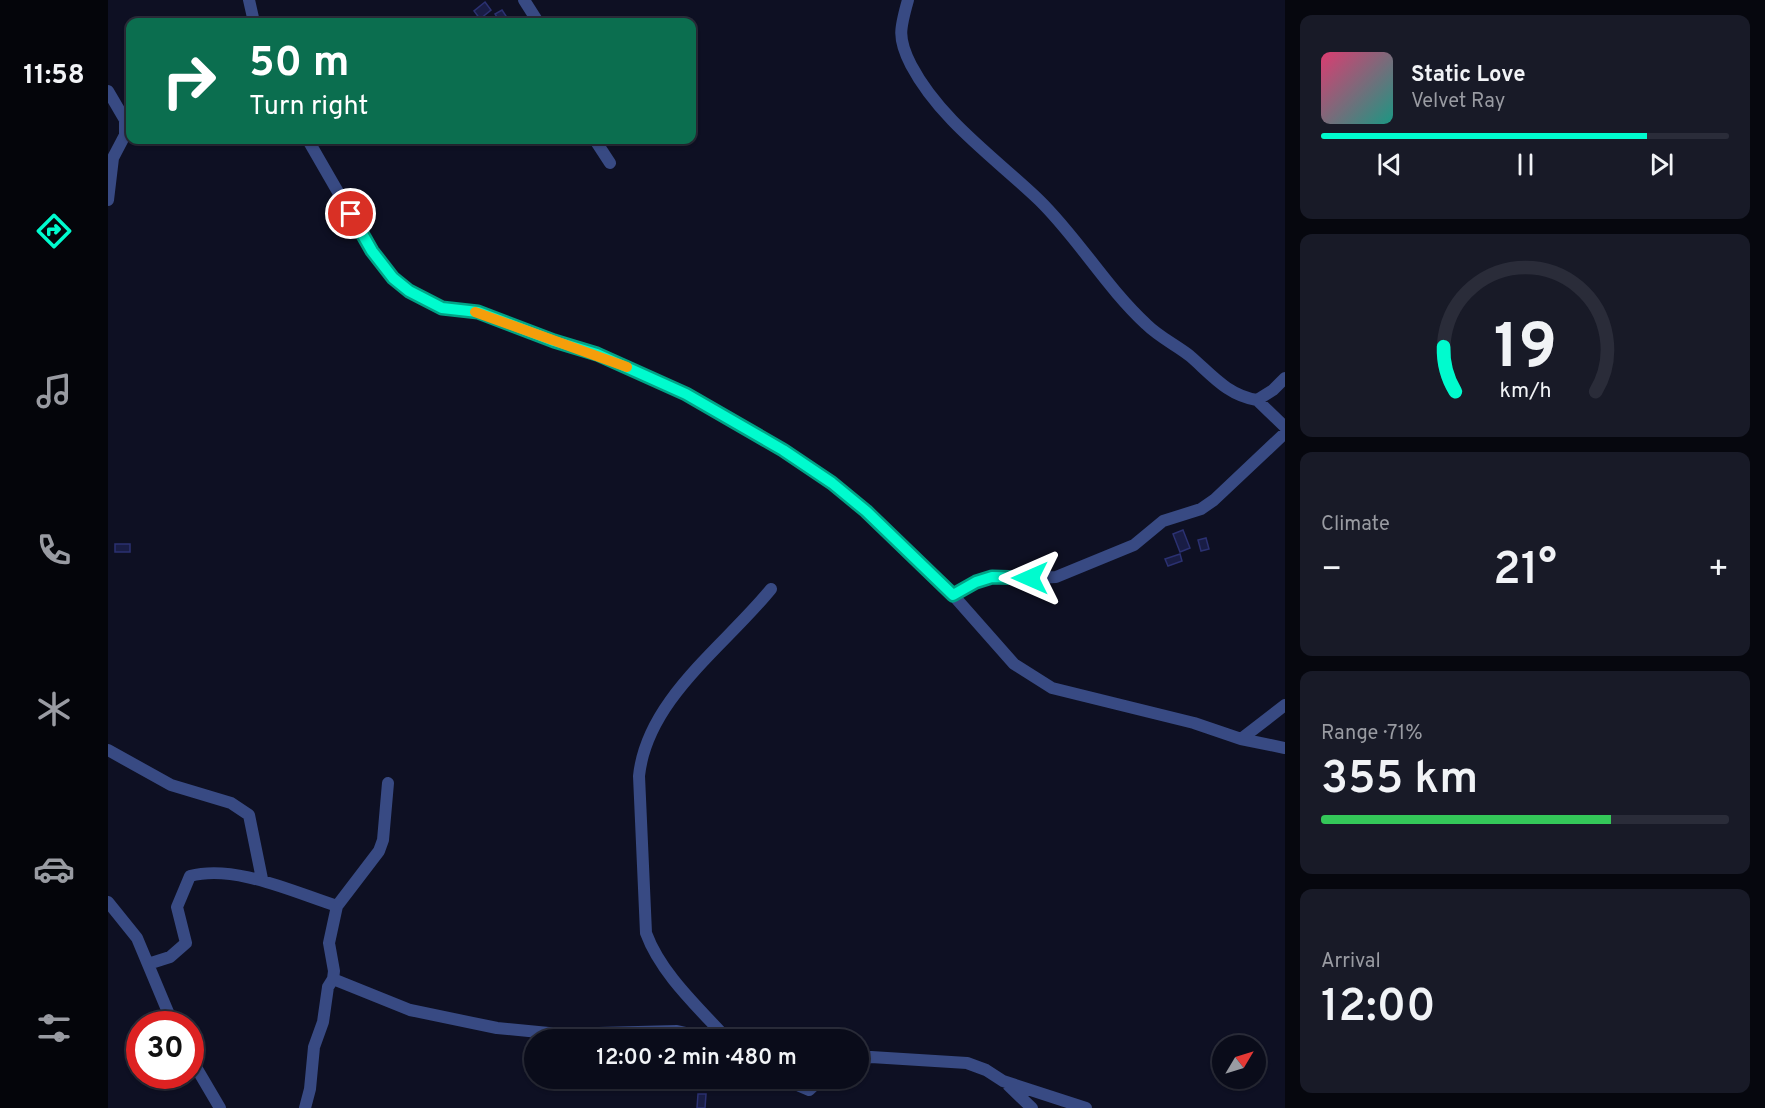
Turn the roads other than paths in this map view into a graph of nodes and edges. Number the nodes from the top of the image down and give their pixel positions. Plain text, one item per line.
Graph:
1 (249, 0) edge
2 (524, 0) edge
3 (908, 0) edge
4 (253, 18) edge
5 (535, 18) edge
6 (108, 92) edge
7 (310, 144) edge
8 (598, 144) edge
9 (610, 163) dead end
10 (108, 200) edge
11 (1285, 378) edge
12 (1257, 400) junction
13 (1285, 427) edge
14 (1285, 433) edge
15 (771, 589) dead end
16 (953, 595) junction
17 (1285, 705) edge
18 (1241, 739) junction
19 (1285, 748) edge
20 (108, 750) edge
21 (388, 783) dead end
22 (262, 879) junction
23 (108, 902) edge
24 (337, 906) junction
25 (148, 964) junction
26 (333, 979) junction
27 (168, 1011) edge
28 (718, 1029) edge
29 (524, 1031) edge
30 (869, 1058) edge
31 (1003, 1080) junction
32 (204, 1081) edge
33 (220, 1108) edge
34 (305, 1108) edge
35 (1032, 1108) edge
36 (1086, 1108) edge

1 - 4 street
2 - 5 street
3 - 12 street
6 - 10 street
7 - 16 street
8 - 9 street
11 - 12 street
12 - 13 street
14 - 16 street
15 - 28 street
16 - 18 street
17 - 18 street
18 - 19 street
20 - 22 street
21 - 24 street
22 - 24 street
22 - 25 street
23 - 25 street
24 - 26 street
25 - 27 street
26 - 29 street
26 - 34 street
30 - 31 street
31 - 35 street
31 - 36 street
32 - 33 street

